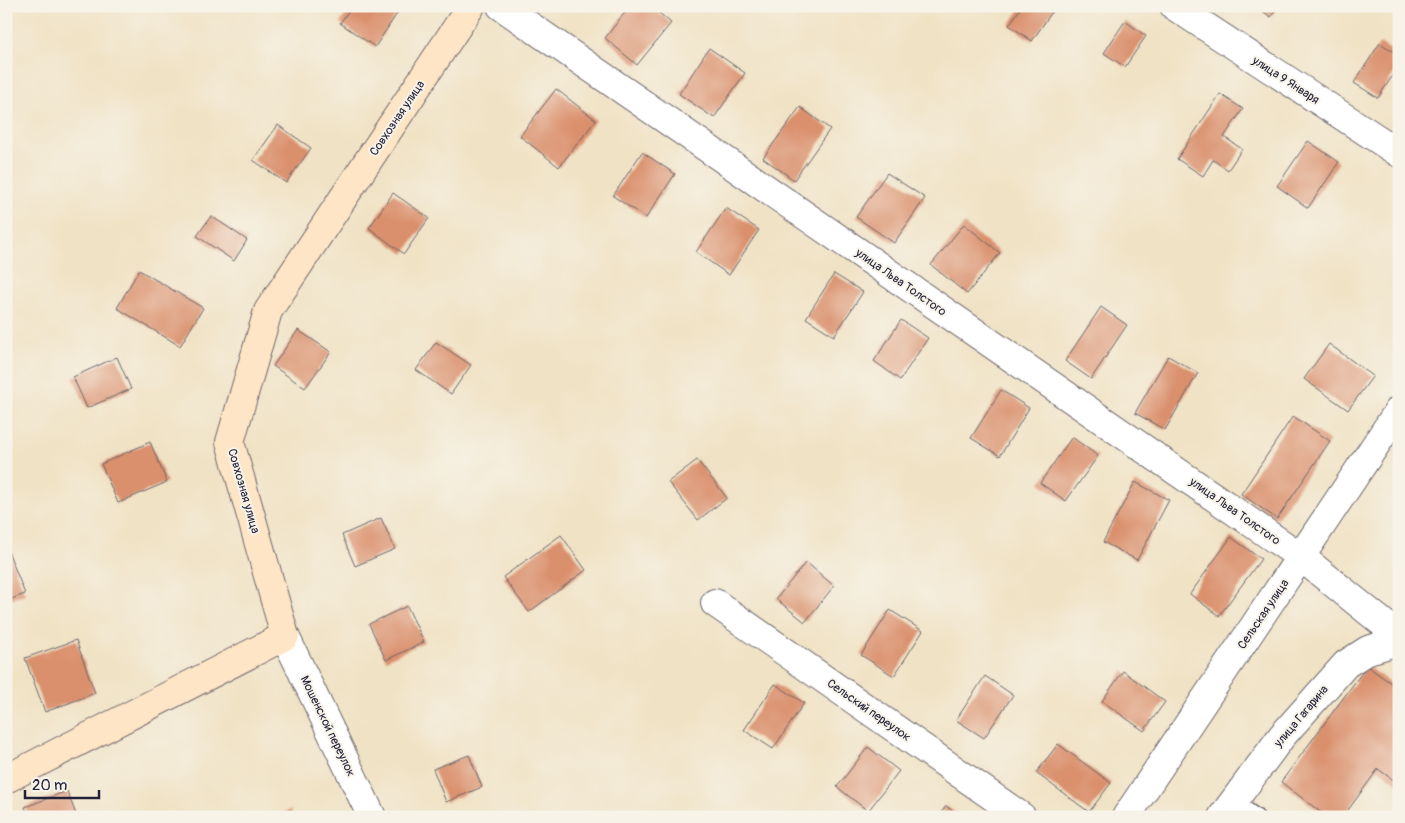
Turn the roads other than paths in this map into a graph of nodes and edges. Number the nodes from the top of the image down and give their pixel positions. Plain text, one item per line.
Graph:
1 (471, 6) edge
2 (501, 6) edge
3 (1174, 6) edge
4 (1399, 153) edge
5 (1399, 410) edge
6 (1301, 557) junction
7 (715, 603) dead end
8 (285, 636) junction
9 (1399, 636) edge
10 (1399, 641) edge
11 (6, 779) edge
12 (1228, 809) edge
13 (372, 817) edge
14 (1022, 817) edge
15 (1126, 817) edge
16 (1256, 817) edge

1 - 8 main road, Совхозная улица
2 - 6 street, улица Льва Толстого
3 - 4 street, улица 9 Января
5 - 6 street, Сельская улица
6 - 9 street, улица Льва Толстого
6 - 15 street, Сельская улица
7 - 14 street, Сельский переулок
8 - 11 main road
8 - 13 street, Мошенской переулок
10 - 12 street, улица Гагарина
12 - 16 lane

